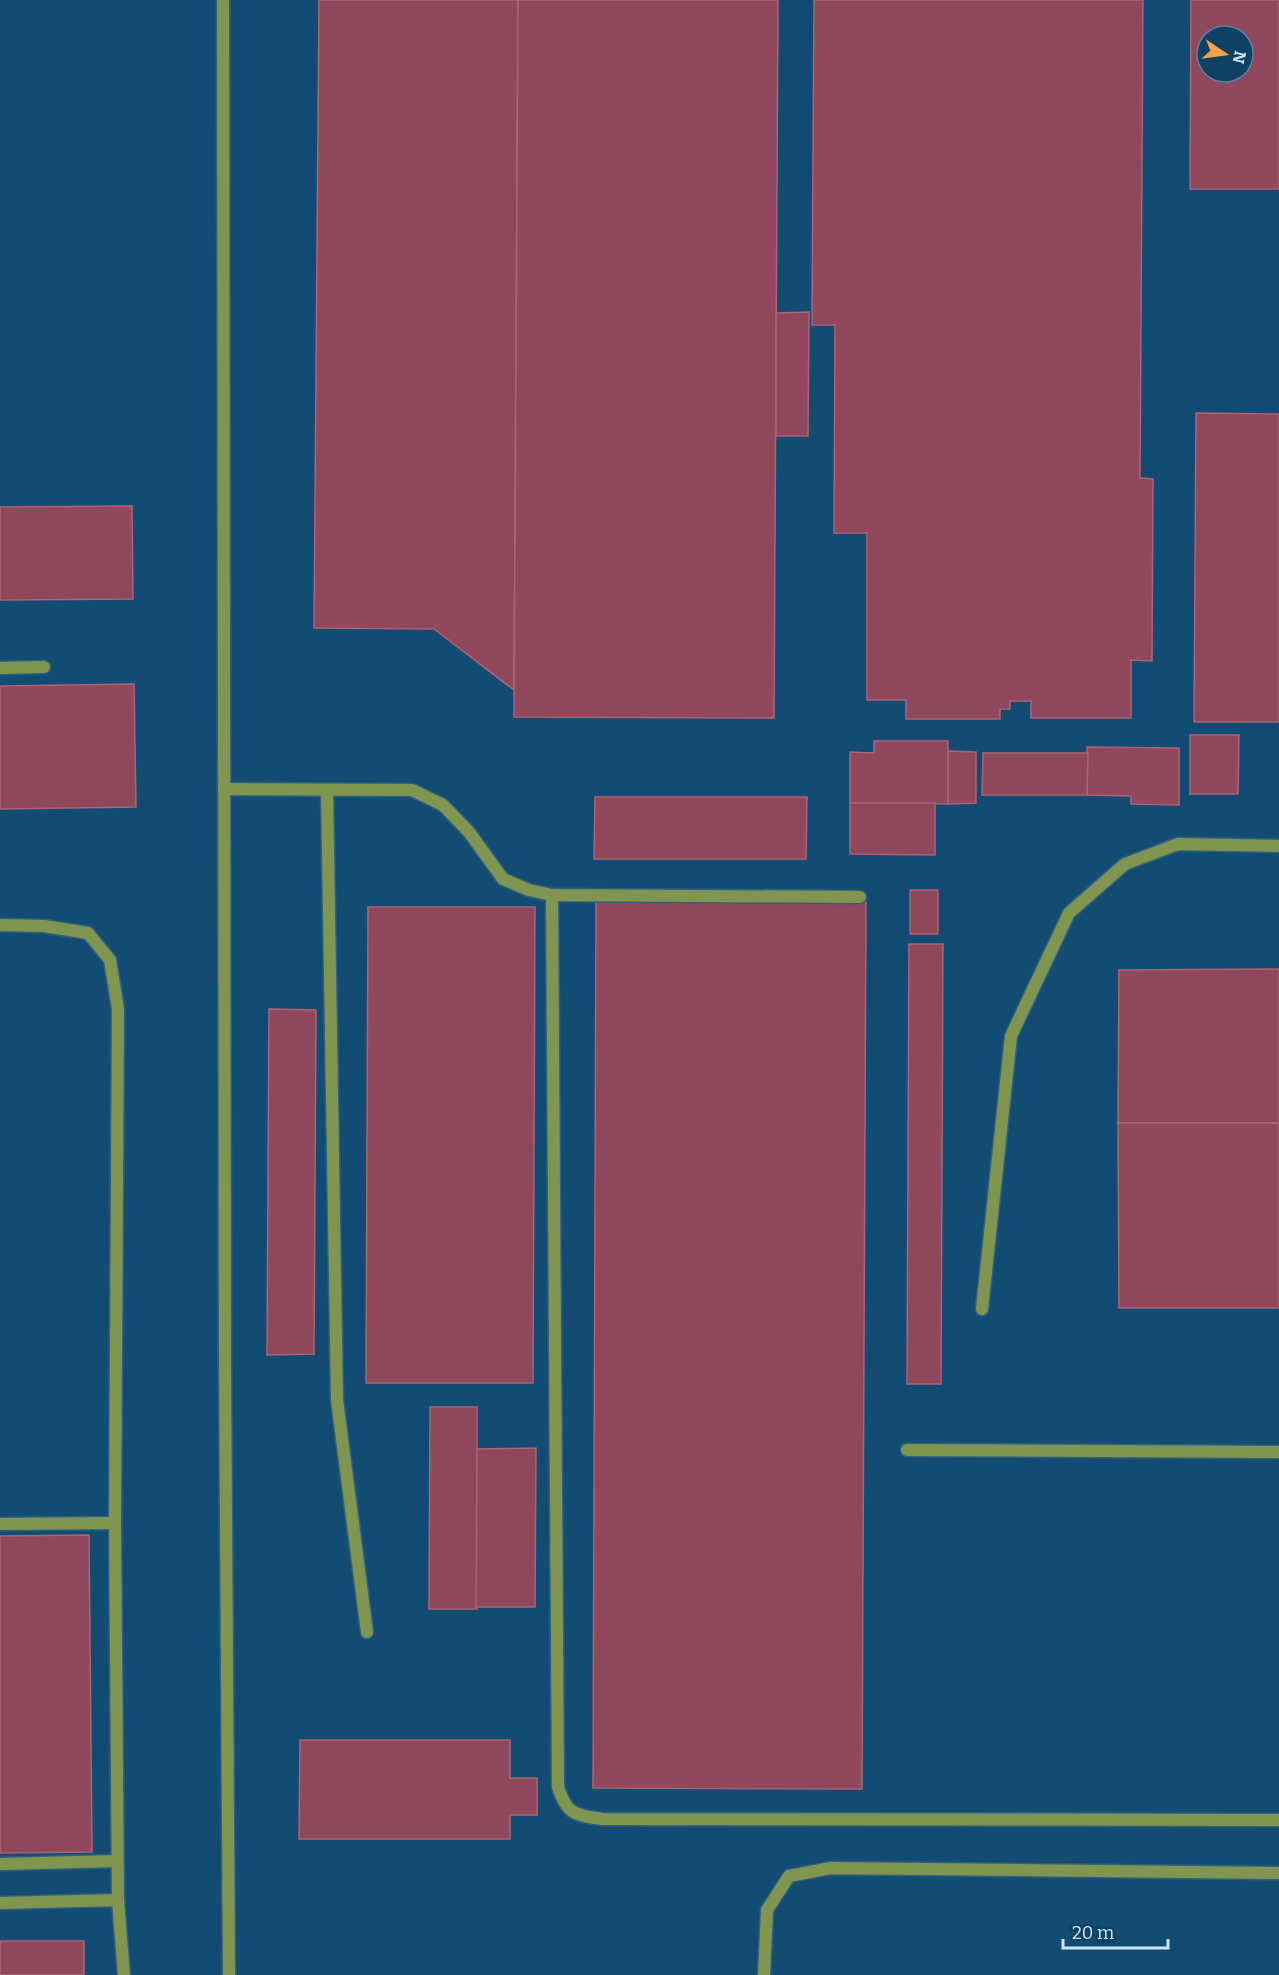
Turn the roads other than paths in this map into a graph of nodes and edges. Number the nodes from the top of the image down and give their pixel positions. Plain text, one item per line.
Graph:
1 (223, 0) edge
2 (44, 667) dead end
3 (0, 668) edge
4 (224, 789) junction
5 (327, 790) junction
6 (1279, 846) edge
7 (552, 896) junction
8 (860, 897) dead end
9 (0, 925) edge
10 (982, 1309) dead end
11 (907, 1450) dead end
12 (1279, 1452) edge
13 (115, 1523) junction
14 (0, 1524) edge
15 (367, 1632) dead end
16 (1279, 1821) edge
17 (117, 1862) junction
18 (0, 1863) edge
19 (1279, 1873) edge
20 (118, 1899) junction
21 (0, 1903) edge
22 (124, 1975) edge
23 (229, 1975) edge
24 (764, 1975) edge

1 - 4 street
2 - 3 street
4 - 5 street
4 - 23 street
5 - 7 street
5 - 15 street
6 - 10 street
7 - 8 street
7 - 16 street
9 - 13 street
11 - 12 street
13 - 14 street
13 - 17 street
17 - 18 street
17 - 20 street
19 - 24 street
20 - 21 street
20 - 22 street

